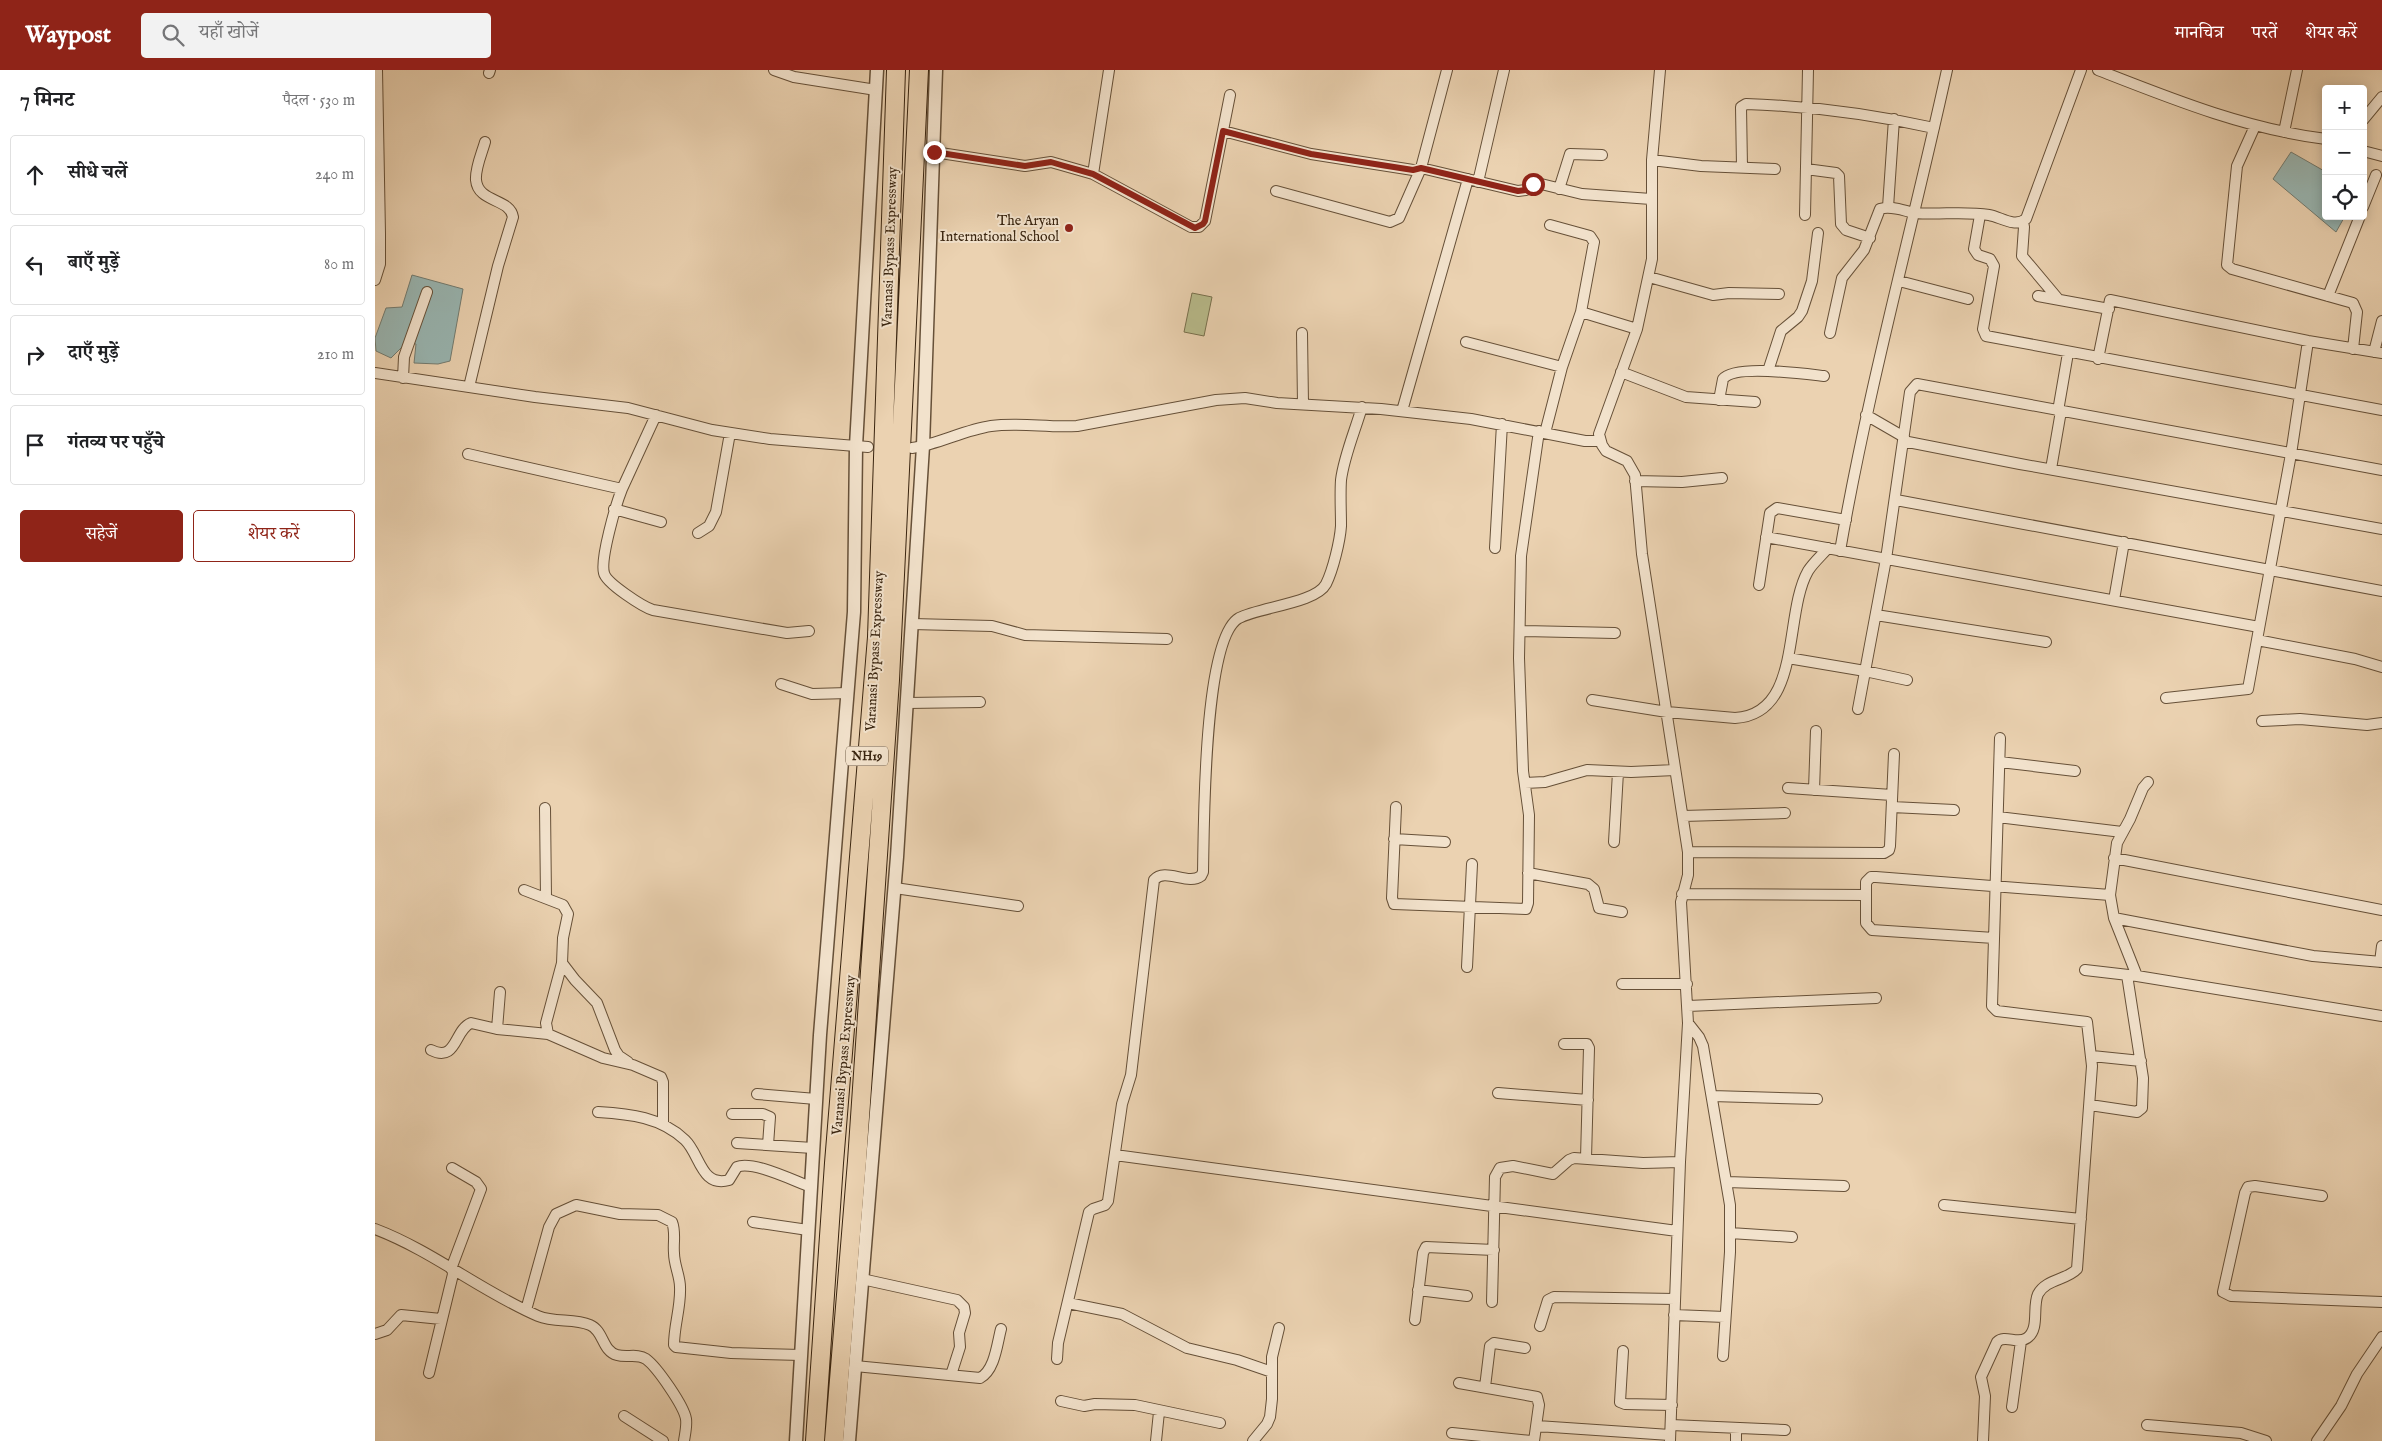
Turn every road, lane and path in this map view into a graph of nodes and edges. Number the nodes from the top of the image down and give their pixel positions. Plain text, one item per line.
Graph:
1 (377, 70) edge
2 (777, 70) edge
3 (877, 70) edge
4 (896, 70) edge
5 (919, 70) edge
6 (936, 70) edge
7 (1109, 70) edge
8 (1447, 70) edge
9 (1504, 70) edge
10 (1660, 70) edge
11 (1808, 70) edge
12 (1947, 70) edge
13 (2081, 70) edge
14 (2098, 70) edge
15 (2297, 70) edge
16 (876, 90) junction
17 (1230, 95) dead end
18 (2382, 97) edge
19 (1806, 106) junction
20 (2367, 115) edge
21 (1894, 119) junction
22 (2255, 126) junction
23 (1934, 128) junction
24 (1223, 131) junction
25 (2284, 132) junction
26 (2322, 138) edge
27 (485, 142) dead end
28 (934, 152) junction
29 (2367, 152) edge
30 (1602, 155) dead end
31 (2382, 156) edge
32 (1652, 160) junction
33 (1742, 167) junction
34 (1421, 168) junction
35 (1806, 168) junction
36 (1775, 169) dead end
37 (1093, 174) junction
38 (2376, 175) dead end
39 (1473, 181) junction
40 (1559, 189) junction
41 (1276, 191) dead end
42 (2367, 197) edge
43 (1651, 199) junction
44 (1888, 207) junction
45 (1915, 213) junction
46 (1805, 215) dead end
47 (1980, 215) junction
48 (2358, 220) edge
49 (2023, 222) junction
50 (1550, 225) dead end
51 (1818, 233) dead end
52 (1870, 238) junction
53 (1649, 276) junction
54 (375, 280) edge
55 (1899, 281) junction
56 (427, 292) dead end
57 (1779, 294) dead end
58 (2038, 296) dead end
59 (2328, 296) junction
60 (1968, 299) dead end
61 (2059, 300) junction
62 (2109, 309) junction
63 (1581, 312) junction
64 (2382, 321) edge
65 (1637, 329) junction
66 (1830, 332) dead end
67 (1302, 334) dead end
68 (2308, 341) junction
69 (1466, 342) dead end
70 (2353, 349) junction
71 (2068, 353) junction
72 (2378, 353) edge
73 (2098, 359) junction
74 (1562, 367) junction
75 (1767, 371) junction
76 (1621, 372) junction
77 (375, 373) edge
78 (1824, 376) dead end
79 (403, 378) junction
80 (469, 387) junction
81 (2299, 394) junction
82 (1719, 400) junction
83 (1755, 402) dead end
84 (1303, 404) junction
85 (1362, 407) junction
86 (2382, 410) edge
87 (1402, 411) junction
88 (2059, 411) junction
89 (656, 415) junction
90 (1866, 415) junction
91 (1502, 424) junction
92 (1542, 432) junction
93 (731, 433) junction
94 (1904, 439) junction
95 (1600, 441) junction
96 (862, 446) junction
97 (917, 447) junction
98 (468, 454) dead end
99 (2291, 454) junction
100 (2051, 469) junction
101 (2382, 470) edge
102 (1722, 478) dead end
103 (1635, 481) junction
104 (622, 489) junction
105 (1896, 500) junction
106 (614, 509) junction
107 (2280, 510) junction
108 (1846, 520) junction
109 (661, 522) dead end
110 (2382, 529) edge
111 (698, 533) dead end
112 (1766, 537) junction
113 (2123, 542) junction
114 (1495, 548) dead end
115 (1828, 548) junction
116 (1841, 551) junction
117 (1886, 559) junction
118 (2269, 569) junction
119 (1759, 585) dead end
120 (2382, 591) edge
121 (2114, 600) junction
122 (1876, 615) junction
123 (912, 624) junction
124 (2259, 626) junction
125 (809, 631) dead end
126 (1520, 631) junction
127 (1615, 633) dead end
128 (1167, 639) dead end
129 (2257, 640) junction
130 (2046, 642) dead end
131 (1788, 658) junction
132 (2382, 668) edge
133 (1865, 671) junction
134 (1907, 680) dead end
135 (781, 684) dead end
136 (847, 693) junction
137 (2166, 698) dead end
138 (1592, 700) dead end
139 (980, 702) dead end
140 (907, 703) junction
141 (1858, 709) dead end
142 (1667, 712) junction
143 (2262, 721) dead end
144 (2382, 723) edge
145 (1816, 731) dead end
146 (2000, 738) dead end
147 (1894, 754) dead end
148 (1999, 762) junction
149 (1675, 770) junction
150 (1618, 772) junction
151 (2075, 772) dead end
152 (2147, 782) dead end
153 (1525, 783) junction
154 (1788, 788) dead end
155 (1814, 790) junction
156 (1892, 795) junction
157 (1396, 807) dead end
158 (1892, 807) junction
159 (545, 808) dead end
160 (1954, 810) dead end
161 (1785, 813) dead end
162 (1683, 816) junction
163 (1998, 817) junction
164 (2122, 832) junction
165 (1394, 839) junction
166 (1445, 842) dead end
167 (1614, 842) dead end
168 (1689, 852) junction
169 (2114, 858) junction
170 (1472, 864) dead end
171 (1529, 873) junction
172 (1996, 886) junction
173 (895, 888) junction
174 (524, 890) dead end
175 (1682, 894) junction
176 (1865, 895) junction
177 (2111, 895) junction
178 (546, 898) junction
179 (1018, 906) dead end
180 (1470, 908) junction
181 (2382, 910) edge
182 (1622, 912) dead end
183 (2113, 918) junction
184 (1994, 938) junction
185 (2382, 946) edge
186 (2381, 962) edge
187 (562, 963) junction
188 (1467, 967) dead end
189 (2085, 970) dead end
190 (2132, 976) junction
191 (1622, 984) dead end
192 (1687, 984) junction
193 (500, 992) dead end
194 (1876, 998) dead end
195 (1688, 1006) junction
196 (2382, 1016) edge
197 (1688, 1023) junction
198 (497, 1030) junction
199 (547, 1034) junction
200 (1564, 1044) dead end
201 (431, 1050) dead end
202 (2092, 1056) junction
203 (2141, 1061) junction
204 (633, 1065) junction
205 (1498, 1093) dead end
206 (757, 1094) dead end
207 (1712, 1096) junction
208 (816, 1099) junction
209 (1817, 1099) dead end
210 (1587, 1100) junction
211 (2090, 1105) junction
212 (598, 1112) dead end
213 (732, 1114) dead end
214 (663, 1124) junction
215 (737, 1144) dead end
216 (768, 1144) junction
217 (813, 1148) junction
218 (1115, 1155) junction
219 (1586, 1158) junction
220 (1680, 1162) junction
221 (452, 1168) dead end
222 (1727, 1182) junction
223 (1844, 1186) dead end
224 (811, 1187) junction
225 (2322, 1196) dead end
226 (1944, 1205) dead end
227 (1495, 1208) junction
228 (2081, 1219) junction
229 (753, 1222) dead end
230 (375, 1229) edge
231 (808, 1230) junction
232 (1677, 1231) junction
233 (1730, 1233) junction
234 (1792, 1237) dead end
235 (1494, 1250) junction
236 (453, 1270) junction
237 (862, 1279) junction
238 (1418, 1290) junction
239 (1467, 1296) dead end
240 (1675, 1299) junction
241 (1492, 1302) dead end
242 (2382, 1302) edge
243 (1068, 1303) junction
244 (526, 1310) junction
245 (1674, 1314) junction
246 (1725, 1317) junction
247 (441, 1319) junction
248 (1415, 1320) dead end
249 (1540, 1326) dead end
250 (1279, 1328) dead end
251 (1001, 1329) dead end
252 (375, 1334) edge
253 (2382, 1337) edge
254 (2021, 1340) junction
255 (1525, 1348) dead end
256 (1623, 1351) dead end
257 (801, 1355) junction
258 (1723, 1356) dead end
259 (1057, 1359) dead end
260 (855, 1366) junction
261 (1272, 1372) junction
262 (429, 1374) dead end
263 (951, 1375) junction
264 (1459, 1383) dead end
265 (1485, 1387) junction
266 (1061, 1401) dead end
267 (1671, 1404) junction
268 (2012, 1407) dead end
269 (1159, 1412) junction
270 (624, 1416) dead end
271 (1221, 1423) dead end
272 (2147, 1425) dead end
273 (1537, 1426) junction
274 (1736, 1428) junction
275 (1785, 1430) dead end
276 (1452, 1433) dead end
277 (1670, 1434) edge
278 (663, 1441) edge
279 (684, 1441) edge
280 (796, 1441) edge
281 (815, 1441) edge
282 (834, 1441) edge
283 (849, 1441) edge
284 (1156, 1441) edge
285 (1253, 1441) edge
286 (1533, 1441) edge
287 (1736, 1441) edge
288 (1983, 1441) edge
289 (2266, 1441) edge
290 (2317, 1441) edge

1 - 54 street
2 - 16 street
3 - 16 street
4 - 281 highway, Varanasi Bypass Expressway / NH19
5 - 282 highway, Varanasi Bypass Expressway / NH19
6 - 28 street
7 - 37 street
8 - 34 street
9 - 39 street
10 - 32 street
11 - 19 street
12 - 23 street
13 - 49 street
14 - 22 street
15 - 25 street
16 - 96 street
17 - 24 street
18 - 20 street
19 - 21 street
19 - 33 street
19 - 35 street
21 - 23 street
21 - 44 street
22 - 25 street
22 - 59 street
23 - 45 street
24 - 34 street
24 - 37 street
25 - 26 street
27 - 80 street
28 - 37 street
28 - 97 street
29 - 31 street
30 - 40 street
32 - 33 street
32 - 43 street
33 - 36 street
34 - 39 street
34 - 41 street
35 - 46 street
35 - 52 street
38 - 42 street
39 - 40 street
39 - 87 street
40 - 43 street
43 - 53 street
44 - 45 street
44 - 52 street
45 - 47 street
45 - 55 street
47 - 49 street
47 - 71 street
48 - 59 street
49 - 61 street
50 - 63 street
51 - 75 street
52 - 66 street
53 - 57 street
53 - 65 street
55 - 60 street
55 - 90 street
56 - 79 street
58 - 61 street
59 - 70 street
61 - 62 street
62 - 68 street
62 - 73 street
63 - 65 street
63 - 74 street
64 - 72 street
65 - 76 street
67 - 84 street
68 - 70 street
68 - 81 street
69 - 74 street
70 - 72 street
71 - 73 street
71 - 88 street
73 - 81 street
74 - 92 street
75 - 78 street
75 - 82 street
76 - 82 street
76 - 95 street
77 - 79 street
79 - 80 street
80 - 89 street
81 - 86 street
81 - 99 street
82 - 83 street
84 - 85 street
84 - 97 street
85 - 87 street
85 - 218 street
87 - 91 street
88 - 94 street
88 - 99 street
88 - 100 street
89 - 93 street
89 - 104 street
90 - 94 street
90 - 108 street
91 - 92 street
91 - 114 street
92 - 95 street
92 - 126 street
93 - 96 street
93 - 111 street
94 - 100 street
94 - 105 street
95 - 103 street
96 - 136 street
97 - 123 street
98 - 104 street
99 - 101 street
99 - 107 street
100 - 107 street
102 - 103 street
103 - 142 street
104 - 106 street
105 - 113 street
105 - 117 street
106 - 109 street
106 - 125 street
107 - 110 street
107 - 118 street
108 - 112 street
108 - 116 street
112 - 115 street
112 - 119 street
113 - 118 street
113 - 121 street
115 - 116 street
115 - 131 street
116 - 117 street
117 - 121 street
117 - 122 street
118 - 120 street
118 - 124 street
121 - 124 street
122 - 130 street
122 - 133 street
123 - 128 street
123 - 140 street
124 - 129 street
126 - 127 street
126 - 153 street
129 - 132 street
129 - 137 street
131 - 133 street
131 - 142 street
133 - 134 street
133 - 141 street
135 - 136 street
136 - 208 street
138 - 142 street
139 - 140 street
140 - 173 street
142 - 149 street
143 - 144 street
145 - 155 street
146 - 148 street
147 - 156 street
148 - 151 street
148 - 163 street
149 - 150 street
149 - 162 street
150 - 153 street
150 - 167 street
152 - 164 street
153 - 171 street
154 - 155 street
155 - 156 street
156 - 158 street
157 - 165 street
158 - 160 street
158 - 168 street
159 - 178 street
161 - 162 street
162 - 168 street
163 - 164 street
163 - 172 street
164 - 169 street
165 - 166 street
165 - 180 street
168 - 175 street
169 - 177 street
169 - 181 street
170 - 180 street
171 - 180 street
171 - 182 street
172 - 176 street
172 - 177 street
172 - 184 street
173 - 179 street
173 - 237 street
174 - 178 street
175 - 176 street
175 - 192 street
176 - 184 street
177 - 183 street
178 - 187 street
180 - 188 street
183 - 186 street
183 - 190 street
184 - 202 street
185 - 186 street
187 - 199 street
187 - 204 street
189 - 190 street
190 - 196 street
190 - 203 street
191 - 192 street
192 - 195 street
193 - 198 street
194 - 195 street
195 - 197 street
197 - 207 street
197 - 220 street
198 - 199 street
198 - 201 street
199 - 204 street
200 - 210 street
202 - 203 street
202 - 211 street
203 - 211 street
204 - 214 street
205 - 210 street
206 - 208 street
207 - 209 street
207 - 222 street
208 - 217 street
210 - 219 street
211 - 228 street
212 - 214 street
213 - 216 street
214 - 224 street
215 - 216 street
216 - 217 street
217 - 224 street
218 - 227 street
218 - 243 street
219 - 220 street
219 - 227 street
220 - 232 street
221 - 236 street
222 - 223 street
222 - 233 street
224 - 231 street
225 - 242 street
226 - 228 street
227 - 232 street
227 - 235 street
228 - 254 street
229 - 231 street
230 - 236 street
231 - 257 street
232 - 240 street
233 - 234 street
233 - 246 street
235 - 238 street
235 - 241 street
236 - 244 street
236 - 247 street
237 - 260 street
237 - 263 street
238 - 239 street
238 - 248 street
240 - 245 street
240 - 249 street
243 - 259 street
243 - 261 street
244 - 257 street
244 - 279 street
245 - 246 street
245 - 267 street
246 - 258 street
247 - 252 street
247 - 262 street
250 - 261 street
251 - 263 street
253 - 290 street
254 - 268 street
254 - 288 street
255 - 265 street
256 - 267 street
257 - 280 street
260 - 263 street
260 - 283 street
261 - 285 street
264 - 265 street
265 - 273 street
266 - 269 street
267 - 277 street
269 - 271 street
269 - 284 street
270 - 278 street
272 - 289 street
273 - 277 street
273 - 286 street
274 - 275 street
274 - 277 street
274 - 287 street
276 - 286 street

